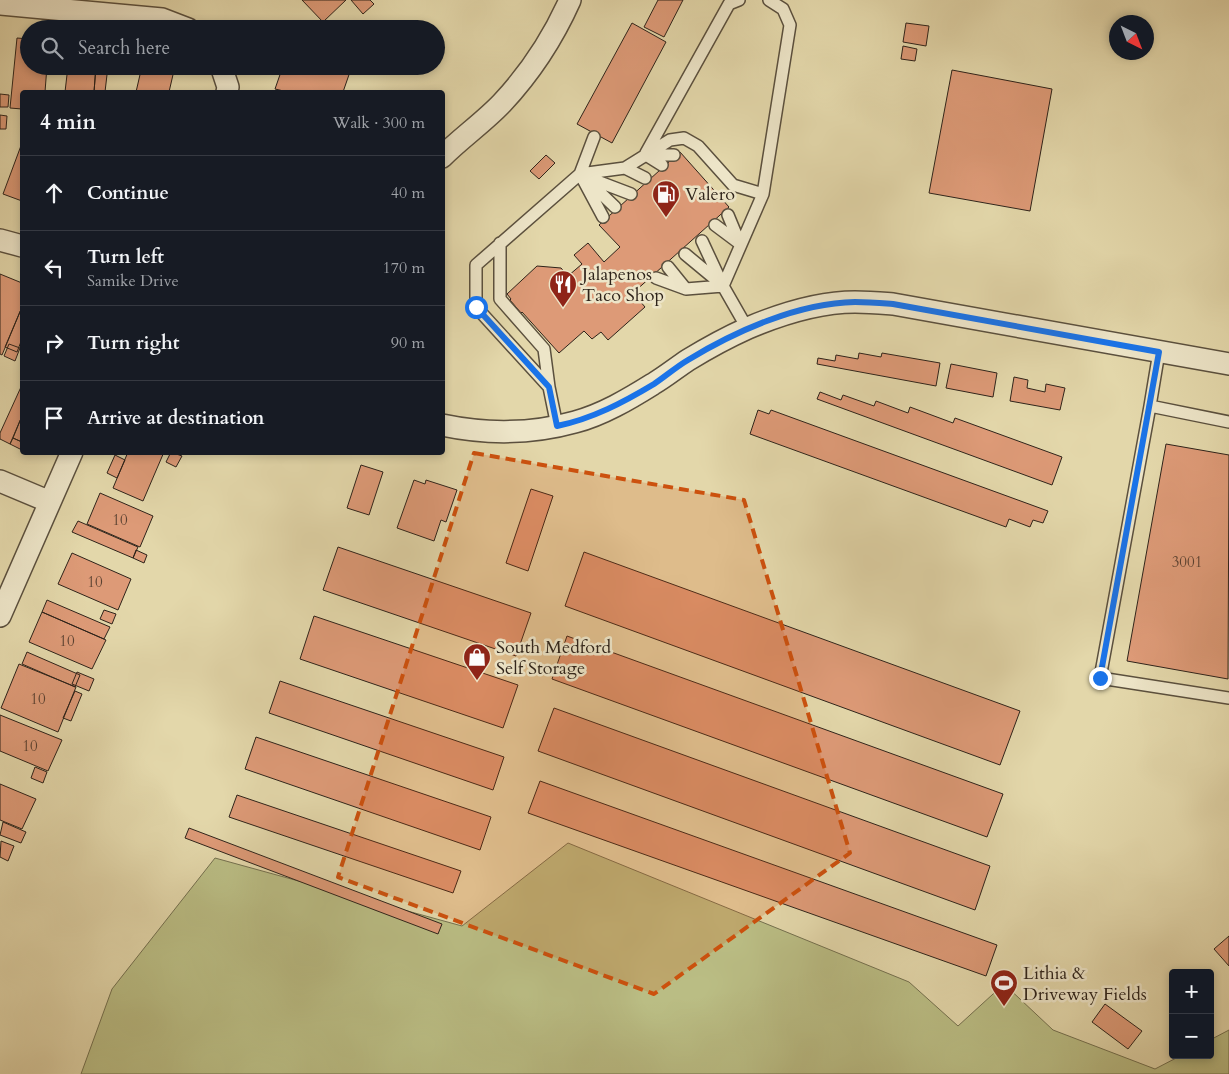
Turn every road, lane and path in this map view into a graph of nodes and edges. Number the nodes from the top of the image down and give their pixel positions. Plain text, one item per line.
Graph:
1 (570, 0) edge
2 (739, 0) edge
3 (769, 0) edge
4 (0, 4) edge
5 (165, 20) edge
6 (225, 75) edge
7 (227, 90) edge
8 (594, 137) dead end
9 (445, 154) edge
10 (646, 155) junction
11 (674, 155) dead end
12 (662, 165) dead end
13 (625, 168) junction
14 (580, 174) junction
15 (645, 178) dead end
16 (631, 194) dead end
17 (763, 194) junction
18 (615, 207) dead end
19 (728, 214) dead end
20 (603, 218) dead end
21 (716, 225) dead end
22 (0, 240) edge
23 (702, 241) dead end
24 (500, 243) junction
25 (740, 244) junction
26 (20, 245) edge
27 (685, 254) dead end
28 (668, 267) dead end
29 (656, 278) dead end
30 (723, 286) junction
31 (686, 289) junction
32 (747, 328) junction
33 (1159, 352) junction
34 (1229, 364) edge
35 (549, 387) junction
36 (1150, 406) junction
37 (1229, 422) edge
38 (445, 426) edge
39 (557, 426) junction
40 (71, 455) edge
41 (0, 481) edge
42 (50, 502) junction
43 (0, 616) edge
44 (1229, 698) edge

1 - 9 street
2 - 10 lane
3 - 17 lane
4 - 5 street
6 - 7 street
8 - 14 lane
10 - 11 lane
10 - 12 lane
10 - 13 lane
10 - 17 lane
13 - 14 lane
13 - 15 lane
14 - 16 lane
14 - 18 lane
14 - 20 lane
14 - 24 lane
17 - 25 lane
19 - 25 lane
21 - 25 lane
22 - 26 street
23 - 30 lane
24 - 35 lane
24 - 35 lane
25 - 30 lane
27 - 30 lane
28 - 31 lane
29 - 31 lane
30 - 31 lane
30 - 32 lane
32 - 33 street
32 - 39 street
33 - 34 street
33 - 36 lane
35 - 39 lane
36 - 37 lane
36 - 44 lane
38 - 39 street
40 - 42 street
41 - 42 street
42 - 43 street

